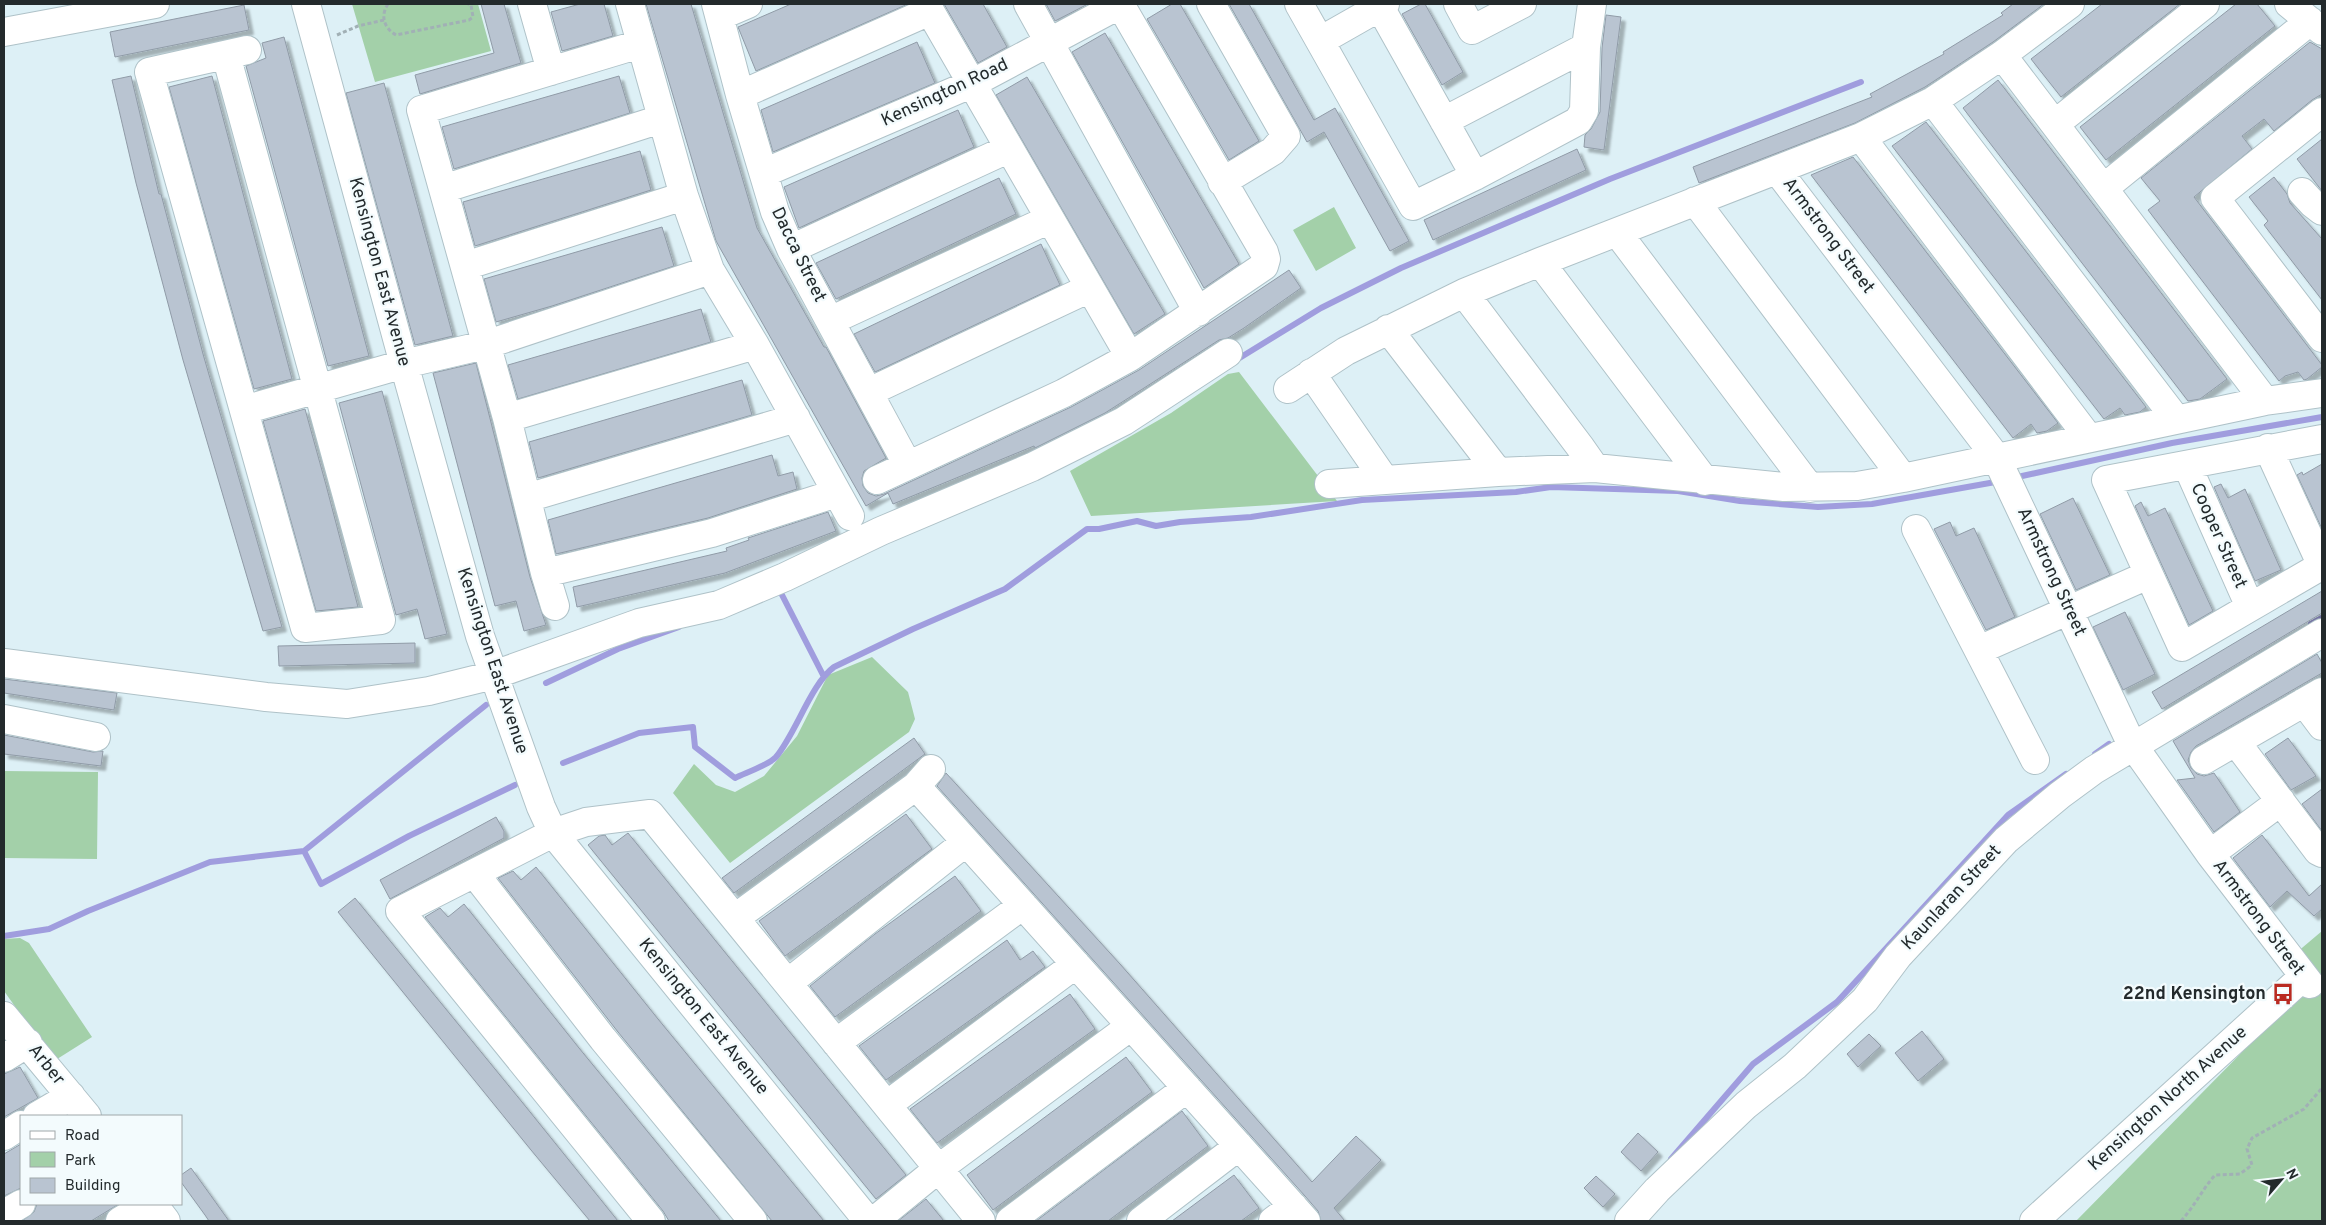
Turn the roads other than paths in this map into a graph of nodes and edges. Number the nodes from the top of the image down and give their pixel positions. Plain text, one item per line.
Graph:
1 (155, 4) edge
2 (306, 4) edge
3 (532, 4) edge
4 (630, 4) edge
5 (748, 4) edge
6 (1028, 4) edge
7 (1120, 4) edge
8 (1211, 4) edge
9 (1299, 4) edge
10 (1458, 4) edge
11 (1522, 4) edge
12 (1592, 4) edge
13 (2070, 4) edge
14 (2205, 4) edge
15 (2289, 4) edge
16 (1382, 5) edge
17 (928, 7) edge
18 (718, 10) edge
19 (2316, 26) edge
20 (4, 32) edge
21 (1320, 41) junction
22 (1050, 42) junction
23 (640, 44) junction
24 (1586, 47) junction
25 (2002, 55) junction
26 (551, 71) junction
27 (971, 84) junction
28 (740, 96) junction
29 (1933, 101) junction
30 (2322, 112) edge
31 (661, 119) junction
32 (1444, 121) junction
33 (2055, 124) junction
34 (1861, 137) junction
35 (1008, 149) junction
36 (1777, 170) junction
37 (764, 173) junction
38 (1475, 176) junction
39 (1222, 182) junction
40 (2104, 188) junction
41 (443, 190) junction
42 (2302, 192) dead end
43 (684, 196) junction
44 (1696, 201) junction
45 (2322, 211) edge
46 (1050, 219) junction
47 (1617, 232) junction
48 (791, 249) junction
49 (1540, 262) junction
50 (465, 266) junction
51 (710, 270) junction
52 (1090, 288) junction
53 (1464, 294) junction
54 (1198, 312) junction
55 (830, 321) junction
56 (1388, 329) junction
57 (2322, 338) edge
58 (485, 345) junction
59 (754, 345) junction
60 (1228, 353) dead end
61 (1130, 356) junction
62 (404, 364) junction
63 (1310, 374) junction
64 (317, 388) junction
65 (1288, 389) dead end
66 (869, 392) junction
67 (2322, 393) edge
68 (2265, 401) junction
69 (244, 410) junction
70 (507, 418) junction
71 (796, 418) junction
72 (2176, 420) junction
73 (2088, 438) junction
74 (2322, 438) edge
75 (2268, 448) junction
76 (907, 464) junction
77 (2187, 466) junction
78 (1595, 468) junction
79 (1498, 472) junction
80 (2005, 473) junction
81 (1903, 478) junction
82 (1384, 479) junction
83 (877, 480) dead end
84 (1705, 481) junction
85 (1329, 484) dead end
86 (1810, 488) junction
87 (837, 492) junction
88 (527, 498) junction
89 (850, 516) dead end
90 (1916, 528) dead end
91 (2322, 566) edge
92 (545, 573) junction
93 (2148, 575) junction
94 (555, 606) dead end
95 (2250, 607) junction
96 (2069, 610) junction
97 (2322, 633) edge
98 (1979, 650) junction
99 (4, 663) edge
100 (494, 675) junction
101 (2313, 697) edge
102 (4, 719) edge
103 (2322, 726) edge
104 (96, 737) dead end
105 (2236, 742) junction
106 (2133, 746) junction
107 (2035, 760) dead end
108 (2204, 760) dead end
109 (2281, 801) junction
110 (554, 833) junction
111 (966, 842) junction
112 (2320, 852) edge
113 (2210, 854) junction
114 (474, 874) junction
115 (1022, 905) junction
116 (735, 918) junction
117 (1076, 964) junction
118 (2306, 980) joint
119 (788, 983) junction
120 (4, 1016) edge
121 (1131, 1026) junction
122 (28, 1043) junction
123 (836, 1043) junction
124 (4, 1058) edge
125 (1187, 1088) junction
126 (887, 1105) junction
127 (79, 1106) edge
128 (41, 1115) edge
129 (20, 1127) edge
130 (4, 1136) edge
131 (1239, 1146) junction
132 (938, 1169) junction
133 (20, 1205) edge
134 (149, 1205) edge
135 (152, 1205) edge
136 (4, 1214) edge
137 (1291, 1216) edge
138 (120, 1221) edge
139 (166, 1221) edge
140 (651, 1221) edge
141 (753, 1221) edge
142 (868, 1221) edge
143 (874, 1221) edge
144 (981, 1221) edge
145 (1010, 1221) edge
146 (1141, 1221) edge
147 (1629, 1221) edge
148 (2034, 1221) edge

1 - 20 street
2 - 62 street, Kensington East Avenue
3 - 26 street
4 - 23 street
5 - 18 street
6 - 22 street
7 - 22 street, Kensington Road
7 - 39 street
8 - 39 street
9 - 21 street
10 - 11 street
12 - 24 street
13 - 25 street
14 - 33 street
15 - 19 street
16 - 21 street
16 - 32 street
17 - 27 street
17 - 28 street
18 - 28 street, Dacca Street
19 - 40 street
21 - 38 street
22 - 27 street, Kensington Road
22 - 54 street
23 - 26 street
23 - 31 street
24 - 32 street
24 - 38 street
25 - 29 street
25 - 33 street
26 - 41 street
27 - 35 street
27 - 37 street, Kensington Road
28 - 37 street, Dacca Street
29 - 34 street
29 - 72 street
30 - 57 street
31 - 41 street
31 - 43 street
32 - 38 street
33 - 40 street
34 - 36 street
34 - 73 street
35 - 46 street
35 - 48 street
36 - 44 street
36 - 80 street, Armstrong Street
37 - 48 street, Dacca Street
39 - 54 street
40 - 68 street
41 - 50 street
42 - 45 street
43 - 50 street
43 - 51 street
44 - 47 street
44 - 81 street
46 - 52 street
46 - 55 street
47 - 49 street
47 - 86 street
48 - 55 street, Dacca Street
49 - 53 street
49 - 84 street
50 - 58 street
51 - 58 street
51 - 59 street
52 - 61 street
52 - 66 street
53 - 56 street
53 - 78 street
54 - 61 street
55 - 66 street, Dacca Street
56 - 63 street
56 - 79 street
58 - 62 street
58 - 70 street
59 - 70 street
59 - 71 street
60 - 100 street
61 - 76 street
62 - 64 street
62 - 100 street, Kensington East Avenue
63 - 65 street
63 - 82 street
64 - 69 street
64 - 69 street
64 - 69 street
66 - 76 street, Dacca Street
67 - 68 street
68 - 72 street
70 - 88 street
71 - 87 street
71 - 88 street
72 - 73 street
73 - 80 street
74 - 75 street
75 - 77 street
75 - 91 street
76 - 83 street
77 - 93 street
77 - 95 street, Cooper Street
78 - 79 street
78 - 84 street
79 - 82 street
80 - 81 street
80 - 96 street, Armstrong Street
81 - 86 street
82 - 85 street
84 - 86 street
87 - 89 street
87 - 92 street
88 - 92 street
90 - 98 street
91 - 95 street
92 - 94 street
93 - 95 street
93 - 96 street
96 - 98 street
96 - 106 street, Armstrong Street
97 - 106 street, Kaunlaran Street
98 - 107 street
99 - 100 street
100 - 110 street, Kensington East Avenue
101 - 103 street
101 - 105 street
102 - 104 street
105 - 108 street
105 - 109 street
106 - 113 street, Armstrong Street
106 - 147 street, Kaunlaran Street
109 - 112 street
109 - 113 street
110 - 114 street
110 - 116 street
110 - 142 street, Kensington East Avenue
111 - 115 street
111 - 116 street
111 - 119 street
113 - 118 street, Armstrong Street
114 - 140 street
114 - 141 street
115 - 117 street
115 - 123 street
116 - 119 street
117 - 121 street
117 - 126 street
118 - 148 street, Kensington North Avenue
119 - 123 street
120 - 122 street, Arber
121 - 125 street
121 - 132 street
122 - 124 street
122 - 127 street, Arber
123 - 126 street
125 - 131 street
125 - 145 street
126 - 132 street
127 - 128 street
129 - 130 street
131 - 137 street
131 - 146 street
132 - 143 street
132 - 144 street
133 - 136 street
134 - 138 street
135 - 139 street

